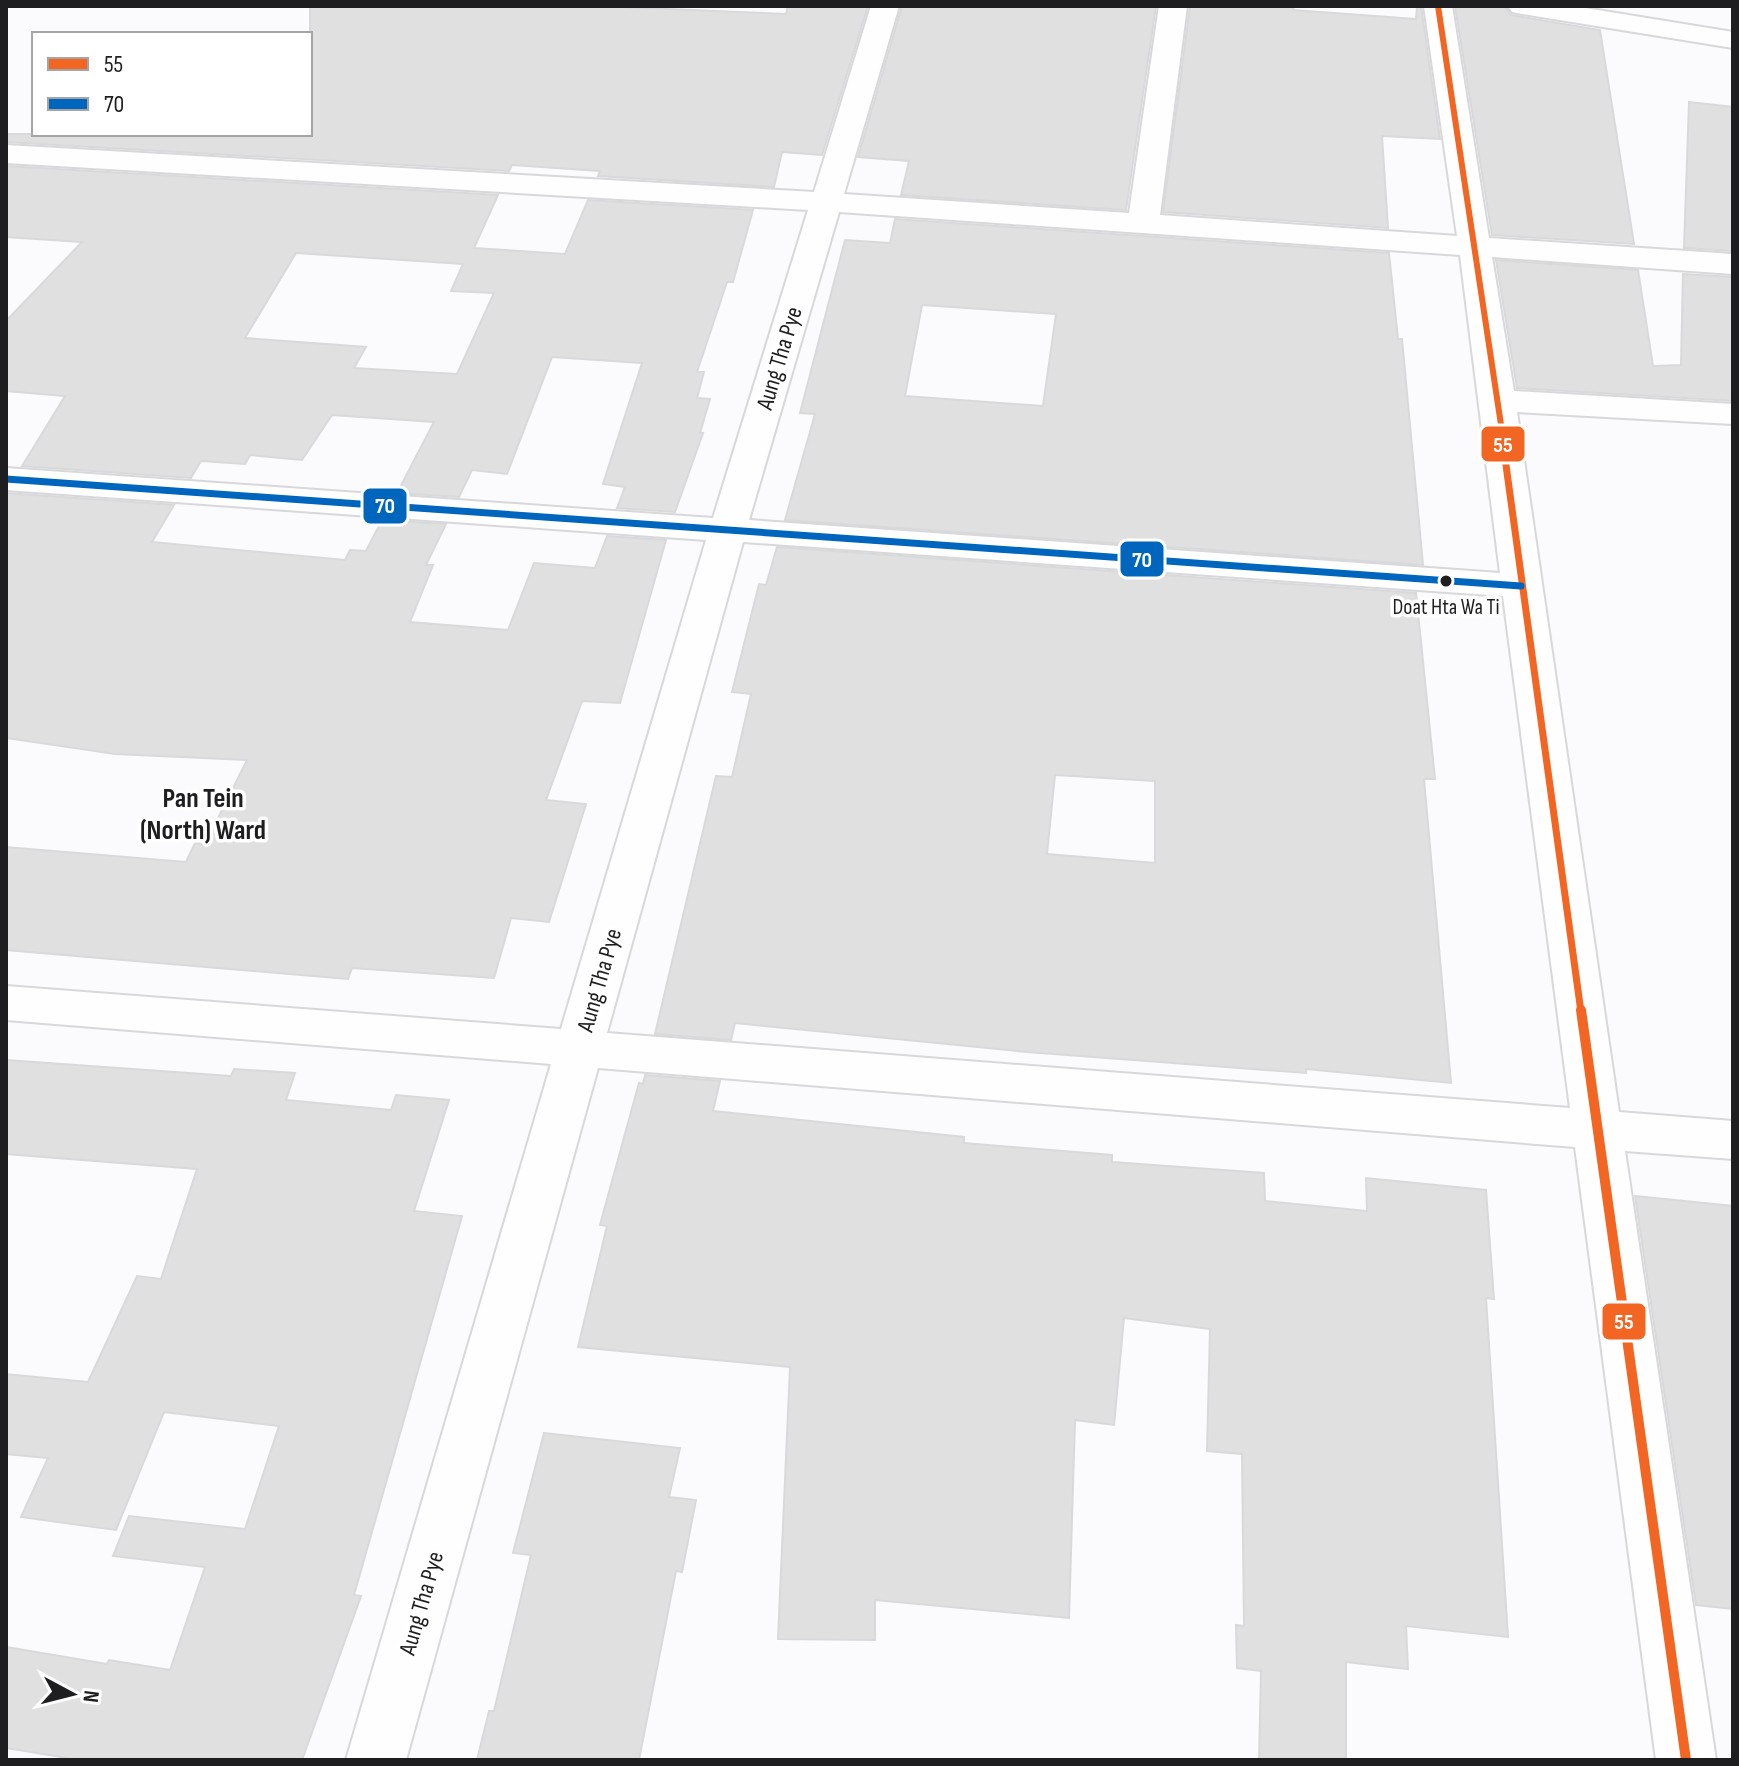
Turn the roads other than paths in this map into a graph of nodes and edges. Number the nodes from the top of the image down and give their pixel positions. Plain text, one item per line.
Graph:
1 (885, 6) edge
2 (1173, 6) edge
3 (1438, 6) edge
4 (1522, 6) edge
5 (1733, 40) edge
6 (6, 154) edge
7 (826, 202) junction
8 (1143, 224) junction
9 (1475, 246) junction
10 (1733, 264) edge
11 (1498, 401) junction
12 (1733, 414) edge
13 (6, 479) edge
14 (728, 528) junction
15 (1521, 586) junction
16 (6, 1003) edge
17 (580, 1048) junction
18 (1597, 1127) junction
19 (1733, 1140) edge
20 (376, 1760) edge
21 (1686, 1760) edge

1 - 7 street, Aung Tha Pye
2 - 8 street
3 - 9 street
4 - 5 street
6 - 7 street
7 - 8 street
7 - 14 street, Aung Tha Pye
8 - 9 street
9 - 10 street
9 - 11 street
11 - 12 street
11 - 15 street
13 - 14 street
14 - 15 street
14 - 17 street, Aung Tha Pye
15 - 18 street
16 - 17 street
17 - 18 street
17 - 20 street, Aung Tha Pye
18 - 19 street
18 - 21 street

